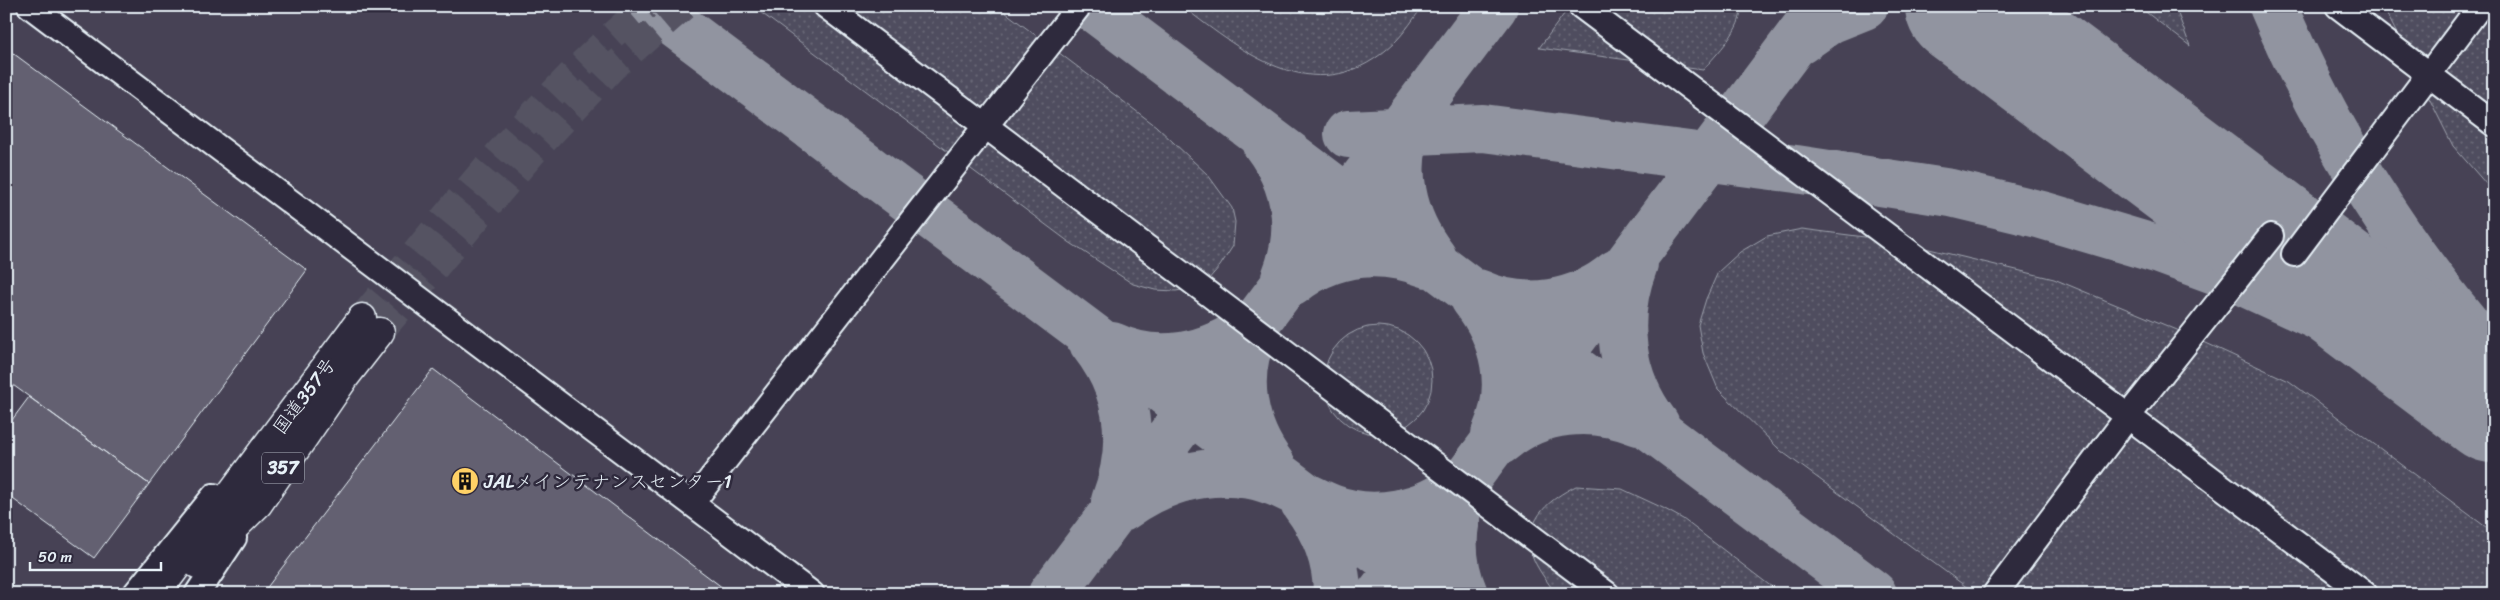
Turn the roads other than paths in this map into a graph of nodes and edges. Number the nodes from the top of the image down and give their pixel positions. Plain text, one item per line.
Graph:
1 (30, 6) edge
2 (826, 6) edge
3 (1079, 6) edge
4 (1582, 6) edge
5 (2338, 6) edge
6 (2480, 6) edge
7 (2428, 75) junction
8 (2494, 124) edge
9 (985, 127) junction
10 (2271, 236) dead end
11 (2294, 254) dead end
12 (321, 371) junction
13 (2129, 415) junction
14 (692, 503) junction
15 (258, 504) junction
16 (135, 594) edge
17 (156, 594) edge
18 (174, 594) edge
19 (197, 594) edge
20 (812, 594) edge
21 (1607, 594) edge
22 (1995, 594) edge
23 (2365, 594) edge

1 - 14 street
2 - 9 street
3 - 9 street
4 - 13 street
5 - 7 street
6 - 7 street
7 - 8 street
7 - 11 street
9 - 14 street
9 - 21 street
10 - 13 street
12 - 15 highway, 国道357号 / 357
12 - 16 street
12 - 17 highway, 国道357号 / 357
13 - 22 street
13 - 23 street
14 - 20 street
15 - 18 highway, 国道357号 / 357
15 - 19 street

